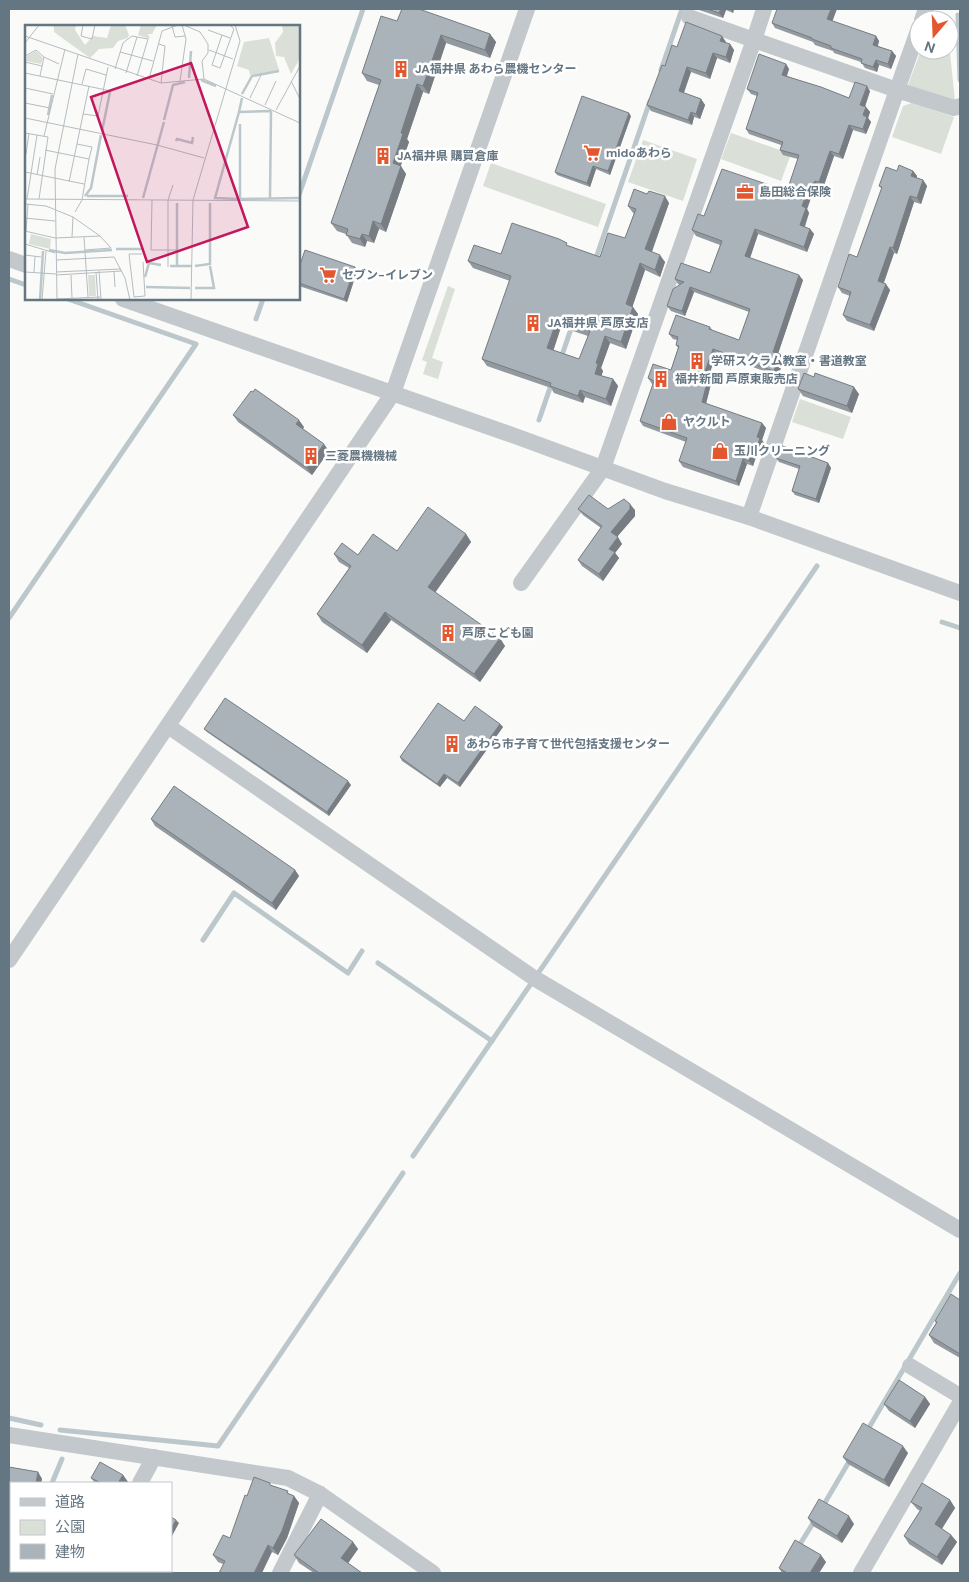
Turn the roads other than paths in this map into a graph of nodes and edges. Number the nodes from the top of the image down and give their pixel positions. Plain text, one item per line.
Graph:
1 (527, 9) edge
2 (764, 9) edge
3 (689, 17) dead end
4 (754, 40) junction
5 (909, 56) edge
6 (897, 90) junction
7 (960, 106) edge
8 (9, 259) edge
9 (25, 266) edge
10 (126, 300) edge
11 (393, 393) junction
12 (603, 468) junction
13 (748, 517) junction
14 (521, 583) dead end
15 (960, 593) edge
16 (168, 726) junction
17 (9, 960) edge
18 (960, 1230) edge
19 (910, 1366) dead end
20 (960, 1396) edge
21 (960, 1403) edge
22 (9, 1435) edge
23 (154, 1457) junction
24 (141, 1482) edge
25 (320, 1494) junction
26 (415, 1568) edge
27 (280, 1573) edge
28 (433, 1573) edge
29 (861, 1573) edge

1 - 11 street
2 - 4 street
3 - 4 street
4 - 6 street
4 - 12 street
5 - 6 street
6 - 7 street
6 - 13 street
8 - 9 street
10 - 11 street
11 - 12 street
11 - 16 street
12 - 13 street
12 - 14 street
13 - 15 street
16 - 17 street
16 - 18 street
19 - 20 street
21 - 29 street
22 - 23 street
23 - 24 street
23 - 25 street
25 - 26 street
25 - 27 street
26 - 28 street

